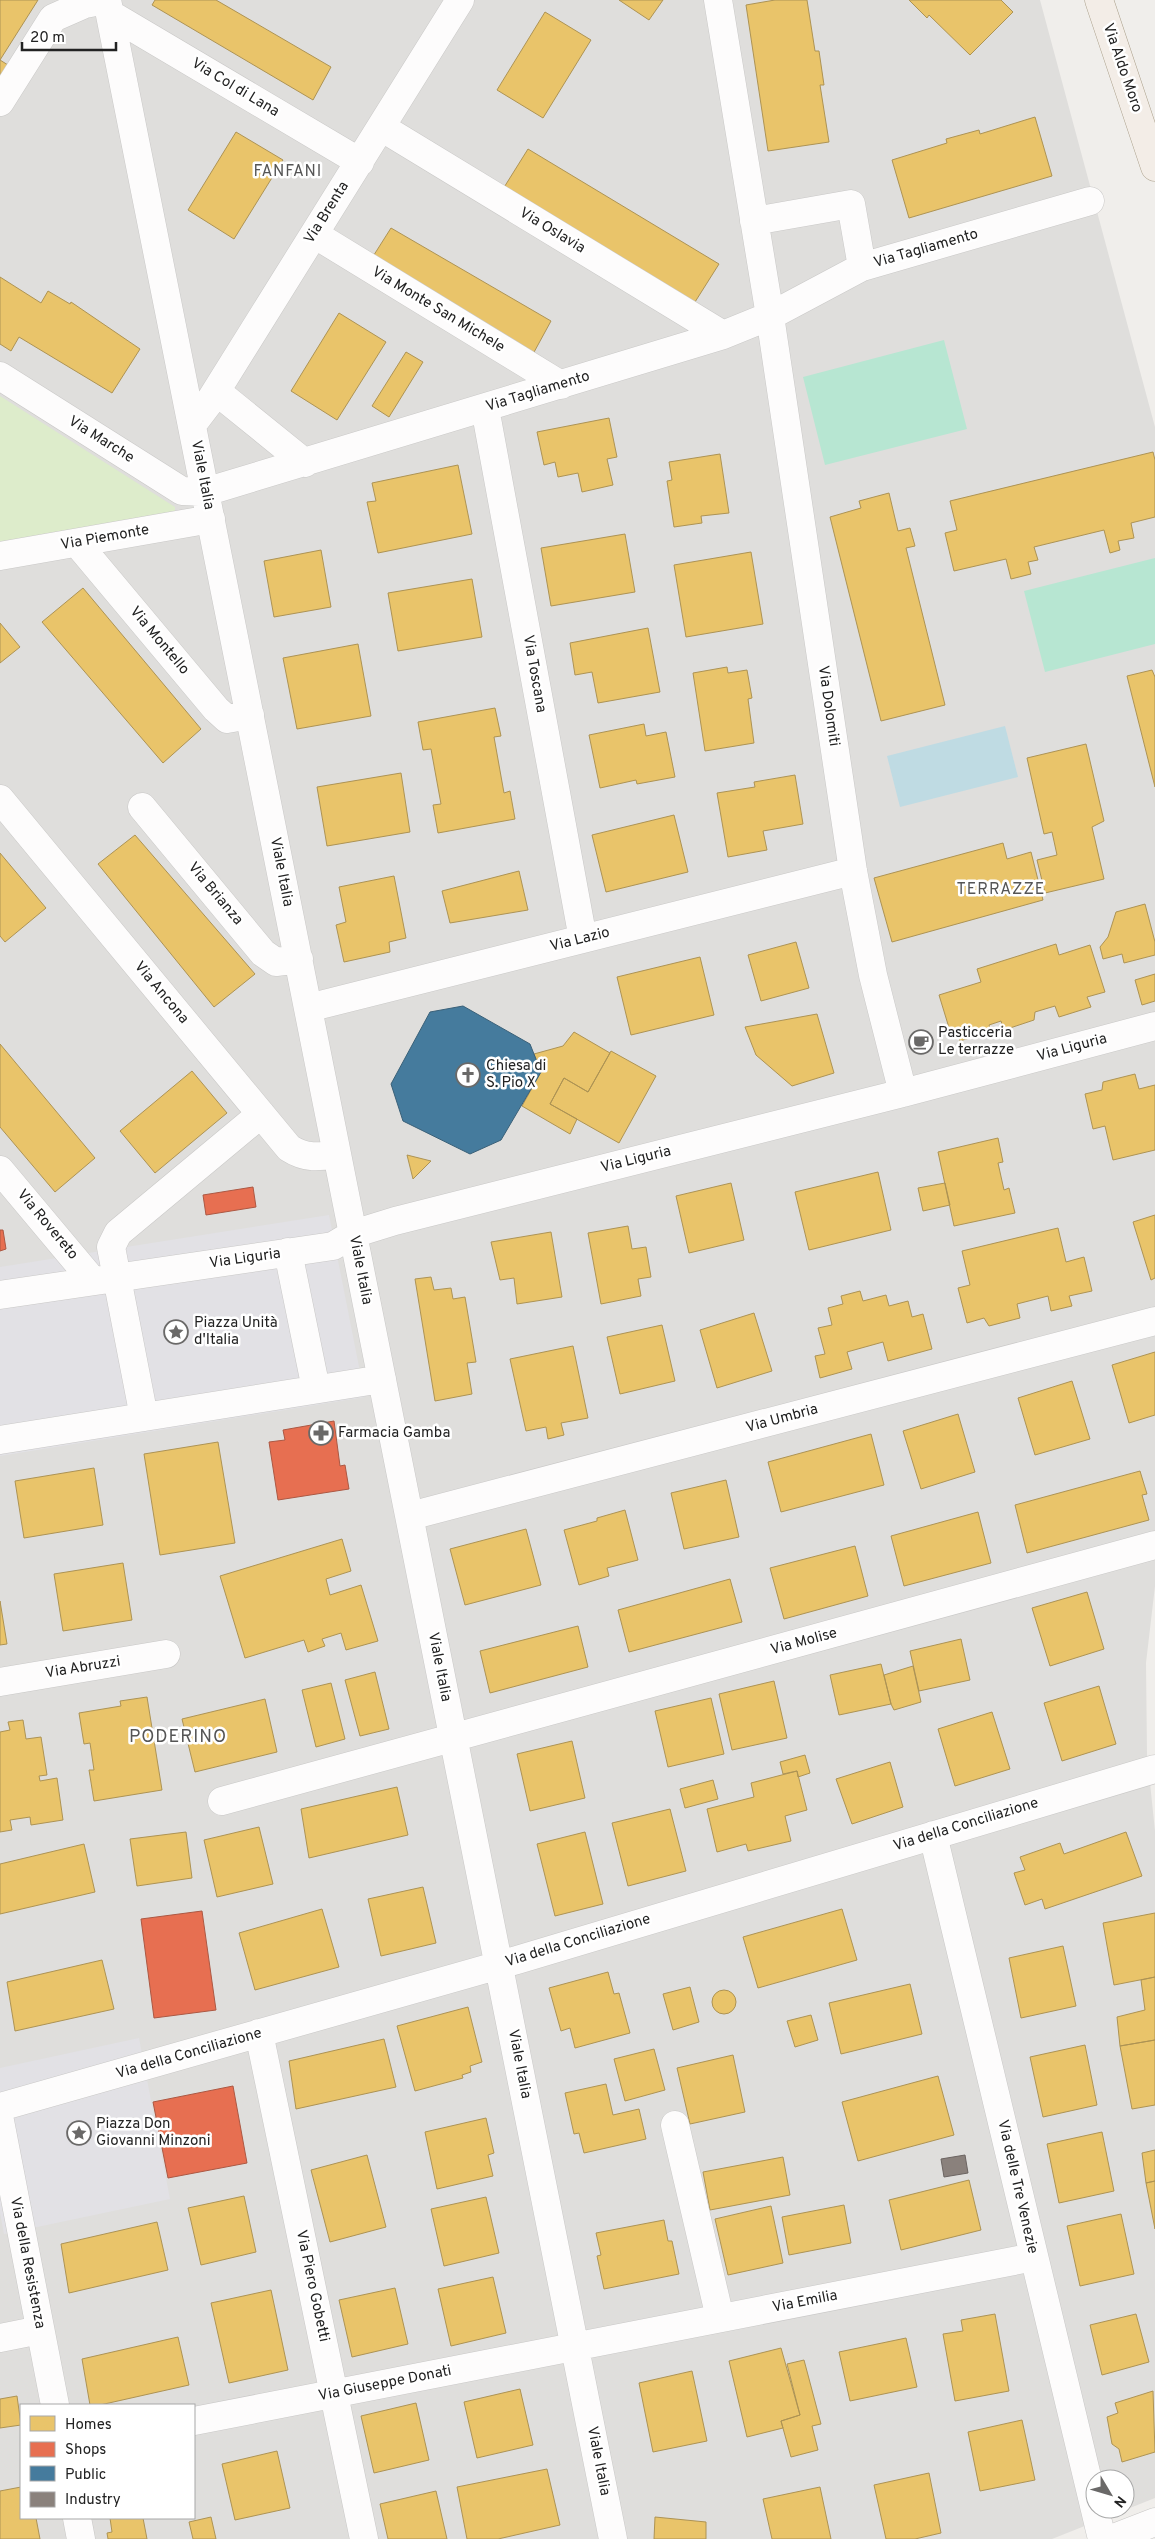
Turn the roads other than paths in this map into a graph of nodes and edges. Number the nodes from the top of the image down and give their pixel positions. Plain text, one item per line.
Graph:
1 (460, 0) edge
2 (718, 0) edge
3 (1099, 0) edge
4 (108, 5) edge
5 (0, 102) edge
6 (381, 127) junction
7 (360, 162) junction
8 (1155, 165) edge
9 (1090, 201) dead end
10 (754, 220) junction
11 (314, 234) junction
12 (862, 267) junction
13 (770, 316) junction
14 (723, 335) junction
15 (0, 376) edge
16 (561, 385) junction
17 (216, 392) junction
18 (484, 408) junction
19 (192, 424) junction
20 (305, 463) junction
21 (205, 492) junction
22 (211, 519) junction
23 (77, 543) junction
24 (0, 556) edge
25 (250, 715) junction
26 (0, 799) edge
27 (142, 806) dead end
28 (852, 871) junction
29 (582, 939) junction
30 (299, 959) junction
31 (308, 1008) junction
32 (1155, 1026) edge
33 (903, 1093) junction
34 (261, 1114) junction
35 (337, 1154) junction
36 (0, 1170) edge
37 (353, 1234) junction
38 (288, 1252) junction
39 (104, 1279) junction
40 (0, 1295) edge
41 (1155, 1321) edge
42 (382, 1379) junction
43 (316, 1389) junction
44 (144, 1417) junction
45 (0, 1440) edge
46 (410, 1516) junction
47 (1155, 1545) edge
48 (166, 1654) dead end
49 (0, 1682) edge
50 (454, 1739) junction
51 (1155, 1769) edge
52 (222, 1801) dead end
53 (933, 1835) junction
54 (499, 1965) junction
55 (258, 2033) junction
56 (0, 2108) edge
57 (0, 2121) edge
58 (675, 2124) dead end
59 (1034, 2257) junction
60 (720, 2318) junction
61 (40, 2330) junction
62 (0, 2338) edge
63 (575, 2346) junction
64 (334, 2394) junction
65 (55, 2404) edge
66 (195, 2421) edge
67 (77, 2519) edge
68 (1155, 2522) edge
69 (81, 2539) edge
70 (364, 2539) edge
71 (613, 2539) edge
72 (1102, 2539) edge
73 (1111, 2539) edge

1 - 6 street, Via Brenta
2 - 10 street
3 - 8 main road, Via Aldo Moro
4 - 5 street
4 - 7 street, Via Col di Lana
4 - 19 street, Viale Italia
6 - 7 street, Via Brenta
6 - 14 street, Via Oslavia
7 - 11 street, Via Brenta
9 - 12 street, Via Tagliamento
10 - 12 street
10 - 13 street
11 - 16 street, Via Monte San Michele
11 - 17 street, Via Brenta
12 - 13 street, Via Tagliamento
13 - 14 street, Via Tagliamento
13 - 28 street, Via Dolomiti
14 - 16 street, Via Tagliamento
15 - 21 street, Via Marche
16 - 18 street, Via Tagliamento
17 - 19 street, Via Brenta
17 - 20 street
18 - 20 street, Via Tagliamento
18 - 29 street, Via Toscana
19 - 21 street, Viale Italia
20 - 21 street, Via Tagliamento
21 - 22 street, Viale Italia
22 - 23 street, Via Piemonte
22 - 25 street, Viale Italia
23 - 24 street, Via Piemonte
23 - 25 street, Via Montello
25 - 30 street, Viale Italia
26 - 34 street, Via Ancona
27 - 30 street, Via Brianza
28 - 29 street, Via Lazio
28 - 33 street, Via Dolomiti
29 - 31 street, Via Lazio
30 - 31 street, Viale Italia
31 - 35 street, Viale Italia
32 - 33 street, Via Liguria
33 - 37 street, Via Liguria
34 - 35 street, Via Ancona
34 - 39 street
35 - 37 street, Viale Italia
36 - 39 street, Via Rovereto
37 - 38 street, Via Liguria
37 - 42 street, Viale Italia
38 - 39 street, Via Liguria
38 - 43 street
39 - 40 street, Via Liguria
39 - 44 street
41 - 46 street, Via Umbria
42 - 43 street
42 - 46 street, Viale Italia
43 - 44 street
44 - 45 street
46 - 50 street, Viale Italia
47 - 50 street, Via Molise
48 - 49 street, Via Abruzzi
50 - 52 street, Via Molise
50 - 54 street, Viale Italia
51 - 53 street, Via della Conciliazione
53 - 54 street, Via della Conciliazione
53 - 59 street, Via delle Tre Venezie
54 - 55 street, Via della Conciliazione
54 - 63 street, Viale Italia
55 - 56 street, Via della Conciliazione
55 - 64 street, Via Piero Gobetti
57 - 61 street, Via della Resistenza
58 - 60 street
59 - 60 street, Via Emilia
59 - 72 street, Via delle Tre Venezie
60 - 63 street, Via Emilia
61 - 62 street
61 - 65 street, Via della Resistenza
63 - 64 street, Via Giuseppe Donati
63 - 71 street, Viale Italia
64 - 66 street, Via Giuseppe Donati
64 - 70 street, Via Piero Gobetti
67 - 69 street
68 - 73 street

